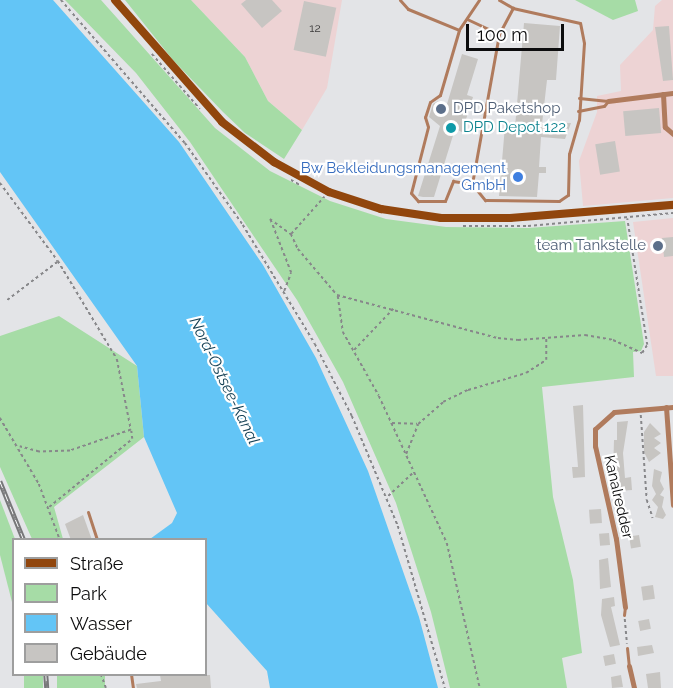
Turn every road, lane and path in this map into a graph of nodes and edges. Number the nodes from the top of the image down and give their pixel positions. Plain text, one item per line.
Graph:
1 (62, 0) edge
2 (116, 0) edge
3 (400, 0) edge
4 (479, 0) edge
5 (499, 0) edge
6 (513, 8) junction
7 (467, 19) junction
8 (459, 30) junction
9 (499, 34) junction
10 (145, 45) dead end
11 (673, 93) edge
12 (663, 94) junction
13 (579, 98) junction
14 (608, 101) junction
15 (578, 111) junction
16 (207, 115) dead end
17 (673, 134) edge
18 (283, 175) dead end
19 (0, 183) edge
20 (472, 184) junction
21 (306, 188) dead end
22 (318, 193) dead end
23 (328, 196) junction
24 (673, 205) edge
25 (673, 213) edge
26 (627, 218) junction
27 (454, 225) dead end
28 (291, 234) junction
29 (58, 261) junction
30 (284, 291) junction
31 (338, 295) junction
32 (7, 300) dead end
33 (394, 308) junction
34 (546, 338) junction
35 (354, 350) junction
36 (670, 407) edge
37 (640, 409) junction
38 (0, 418) edge
39 (391, 423) junction
40 (418, 424) junction
41 (131, 430) junction
42 (20, 447) junction
43 (405, 455) junction
44 (413, 472) junction
45 (387, 497) junction
46 (673, 505) edge
47 (49, 507) junction
48 (88, 512) dead end
49 (652, 518) dead end
50 (59, 538) edge
51 (96, 538) edge
52 (625, 607) joint
53 (624, 615) joint
54 (627, 648) joint
55 (630, 666) joint
56 (446, 688) edge
57 (480, 688) edge
58 (634, 688) edge

1 - 30 path
2 - 23 main road
3 - 8 lane
4 - 7 lane
5 - 6 lane
6 - 9 lane
6 - 13 lane
7 - 8 lane
7 - 9 lane
8 - 20 lane
9 - 20 lane
10 - 16 path
11 - 12 street
12 - 14 street
12 - 17 street
13 - 14 lane
13 - 15 lane
14 - 15 lane
15 - 20 lane
18 - 21 path
19 - 29 path
22 - 23 path
23 - 24 main road
23 - 28 path
25 - 26 path
26 - 27 path
26 - 34 path
28 - 30 path
28 - 31 path
29 - 32 path
29 - 41 path
30 - 45 path
31 - 33 path
31 - 35 path
33 - 34 path
33 - 35 path
34 - 40 path
35 - 39 path
36 - 37 street, Kanalredder
36 - 46 street, Kanalredder
37 - 49 path
37 - 52 street, Kanalredder
38 - 42 path
39 - 40 path
39 - 43 path
40 - 43 path
41 - 42 path
41 - 47 path
42 - 47 path
43 - 44 path
44 - 45 path
44 - 57 path
45 - 56 path
47 - 50 path
48 - 51 lane
52 - 53 lane, Kanalredder
53 - 54 path
54 - 55 lane
55 - 58 street

